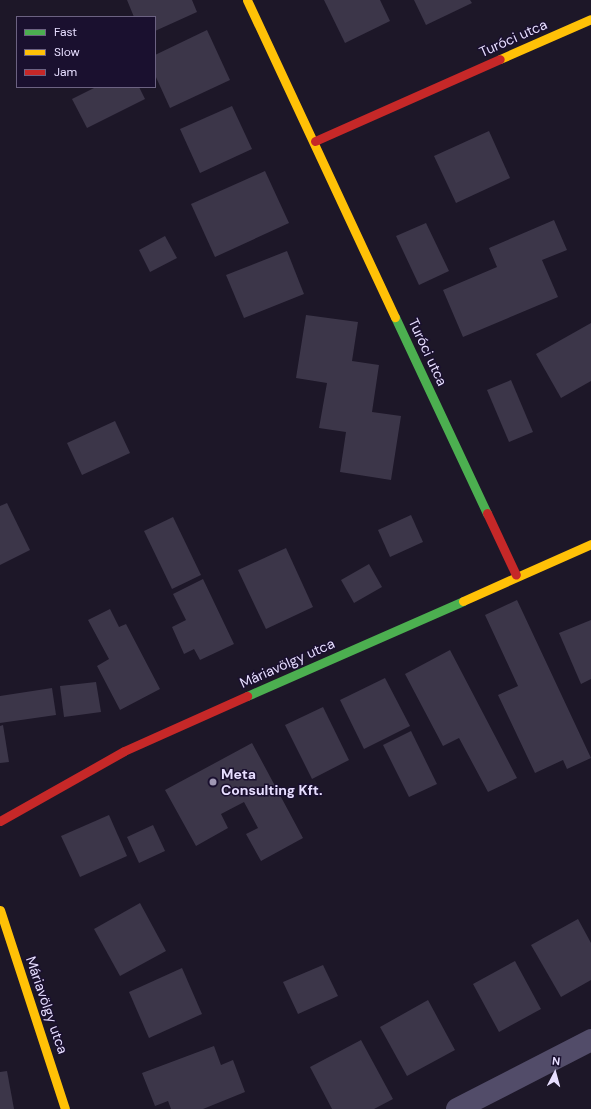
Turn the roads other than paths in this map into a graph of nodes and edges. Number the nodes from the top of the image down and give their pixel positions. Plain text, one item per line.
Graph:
1 (247, 0) edge
2 (591, 19) edge
3 (315, 141) junction
4 (591, 544) edge
5 (516, 575) junction
6 (0, 821) edge
7 (0, 910) edge
8 (591, 1040) edge
9 (65, 1109) edge
10 (457, 1109) edge

1 - 3 street, Turóci utca
2 - 3 street, Turóci utca
3 - 5 street, Turóci utca
4 - 5 street, Máriavölgy utca
5 - 6 street, Máriavölgy utca
7 - 9 street, Máriavölgy utca
8 - 10 street

